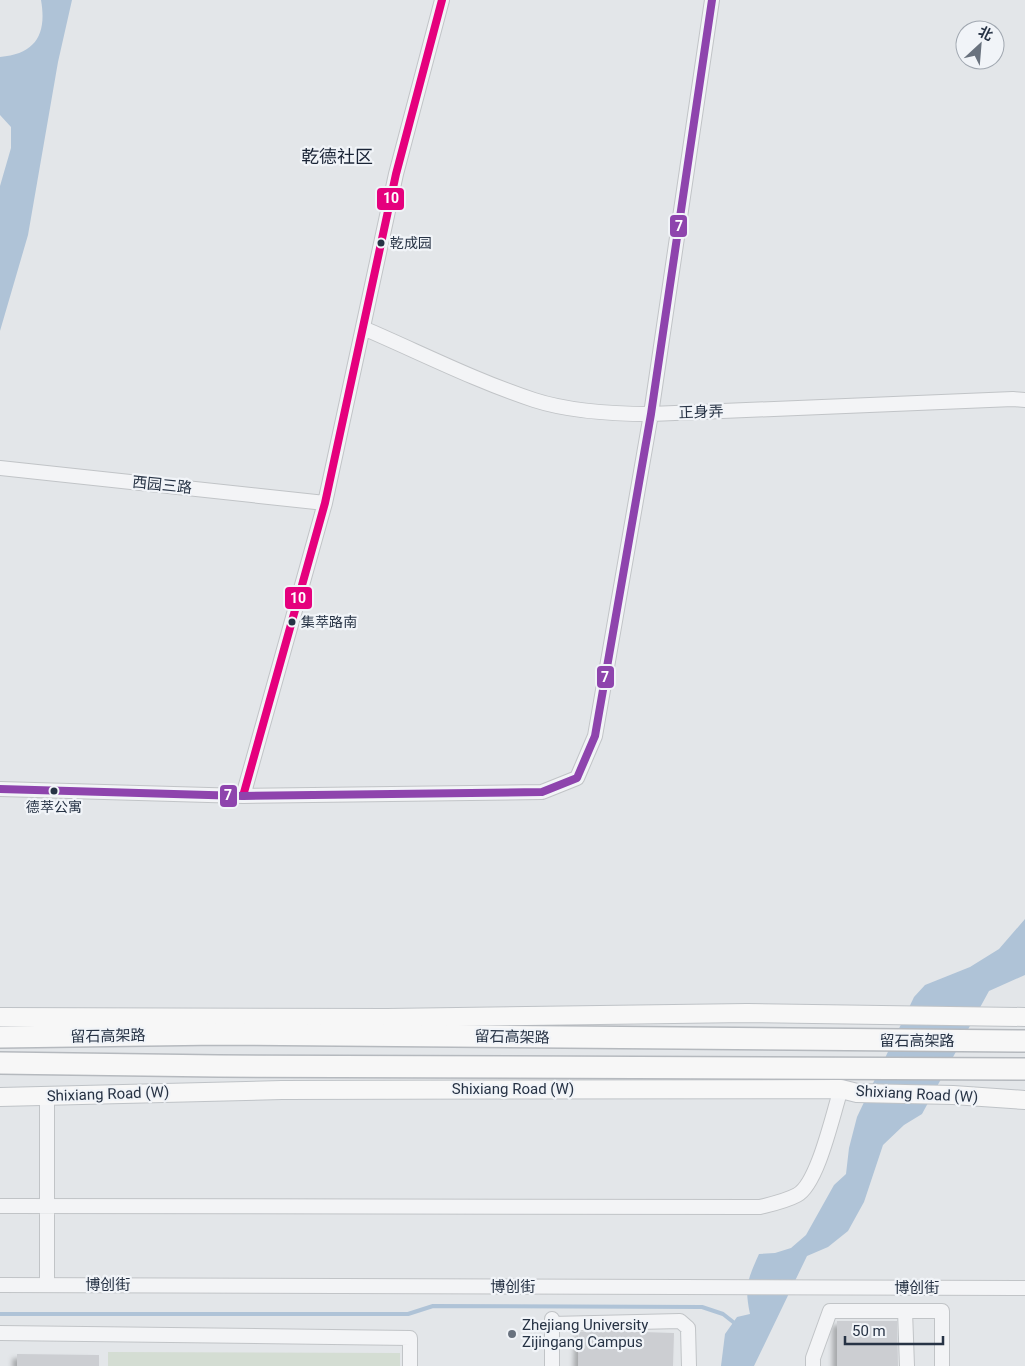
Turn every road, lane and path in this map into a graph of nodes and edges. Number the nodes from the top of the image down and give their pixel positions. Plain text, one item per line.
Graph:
1 (442, 0) edge
2 (712, 0) edge
3 (362, 328) junction
4 (1025, 400) edge
5 (651, 414) junction
6 (0, 468) edge
7 (324, 503) junction
8 (0, 789) edge
9 (243, 796) junction
10 (0, 1017) edge
11 (1025, 1017) edge
12 (0, 1037) edge
13 (1025, 1040) edge
14 (0, 1063) edge
15 (1025, 1069) edge
16 (849, 1091) junction
17 (46, 1096) junction
18 (0, 1097) edge
19 (1025, 1100) edge
20 (0, 1206) edge
21 (47, 1206) junction
22 (0, 1285) edge
23 (47, 1285) junction
24 (924, 1288) junction
25 (1025, 1288) edge
26 (905, 1311) junction
27 (924, 1311) junction
28 (0, 1333) edge
29 (410, 1366) edge
30 (552, 1366) edge
31 (689, 1366) edge
32 (813, 1366) edge
33 (907, 1366) edge
34 (942, 1366) edge

1 - 3 street
2 - 5 street
3 - 5 street, 正身弄
3 - 7 street
4 - 5 street, 正身弄
5 - 9 street
6 - 7 street, 西园三路
7 - 9 street
8 - 9 street
10 - 11 main road
12 - 13 highway, 留石高架路
14 - 15 highway, 留石高架路
16 - 17 main road, Shixiang Road (W)
16 - 19 main road, Shixiang Road (W)
16 - 21 street
17 - 18 main road, Shixiang Road (W)
17 - 21 street
20 - 21 street
21 - 23 street
22 - 23 street, 博创街
23 - 24 street, 博创街
24 - 25 street, 博创街
24 - 27 street
26 - 27 street
26 - 32 street
26 - 33 street
27 - 34 street
28 - 29 street
30 - 31 street

